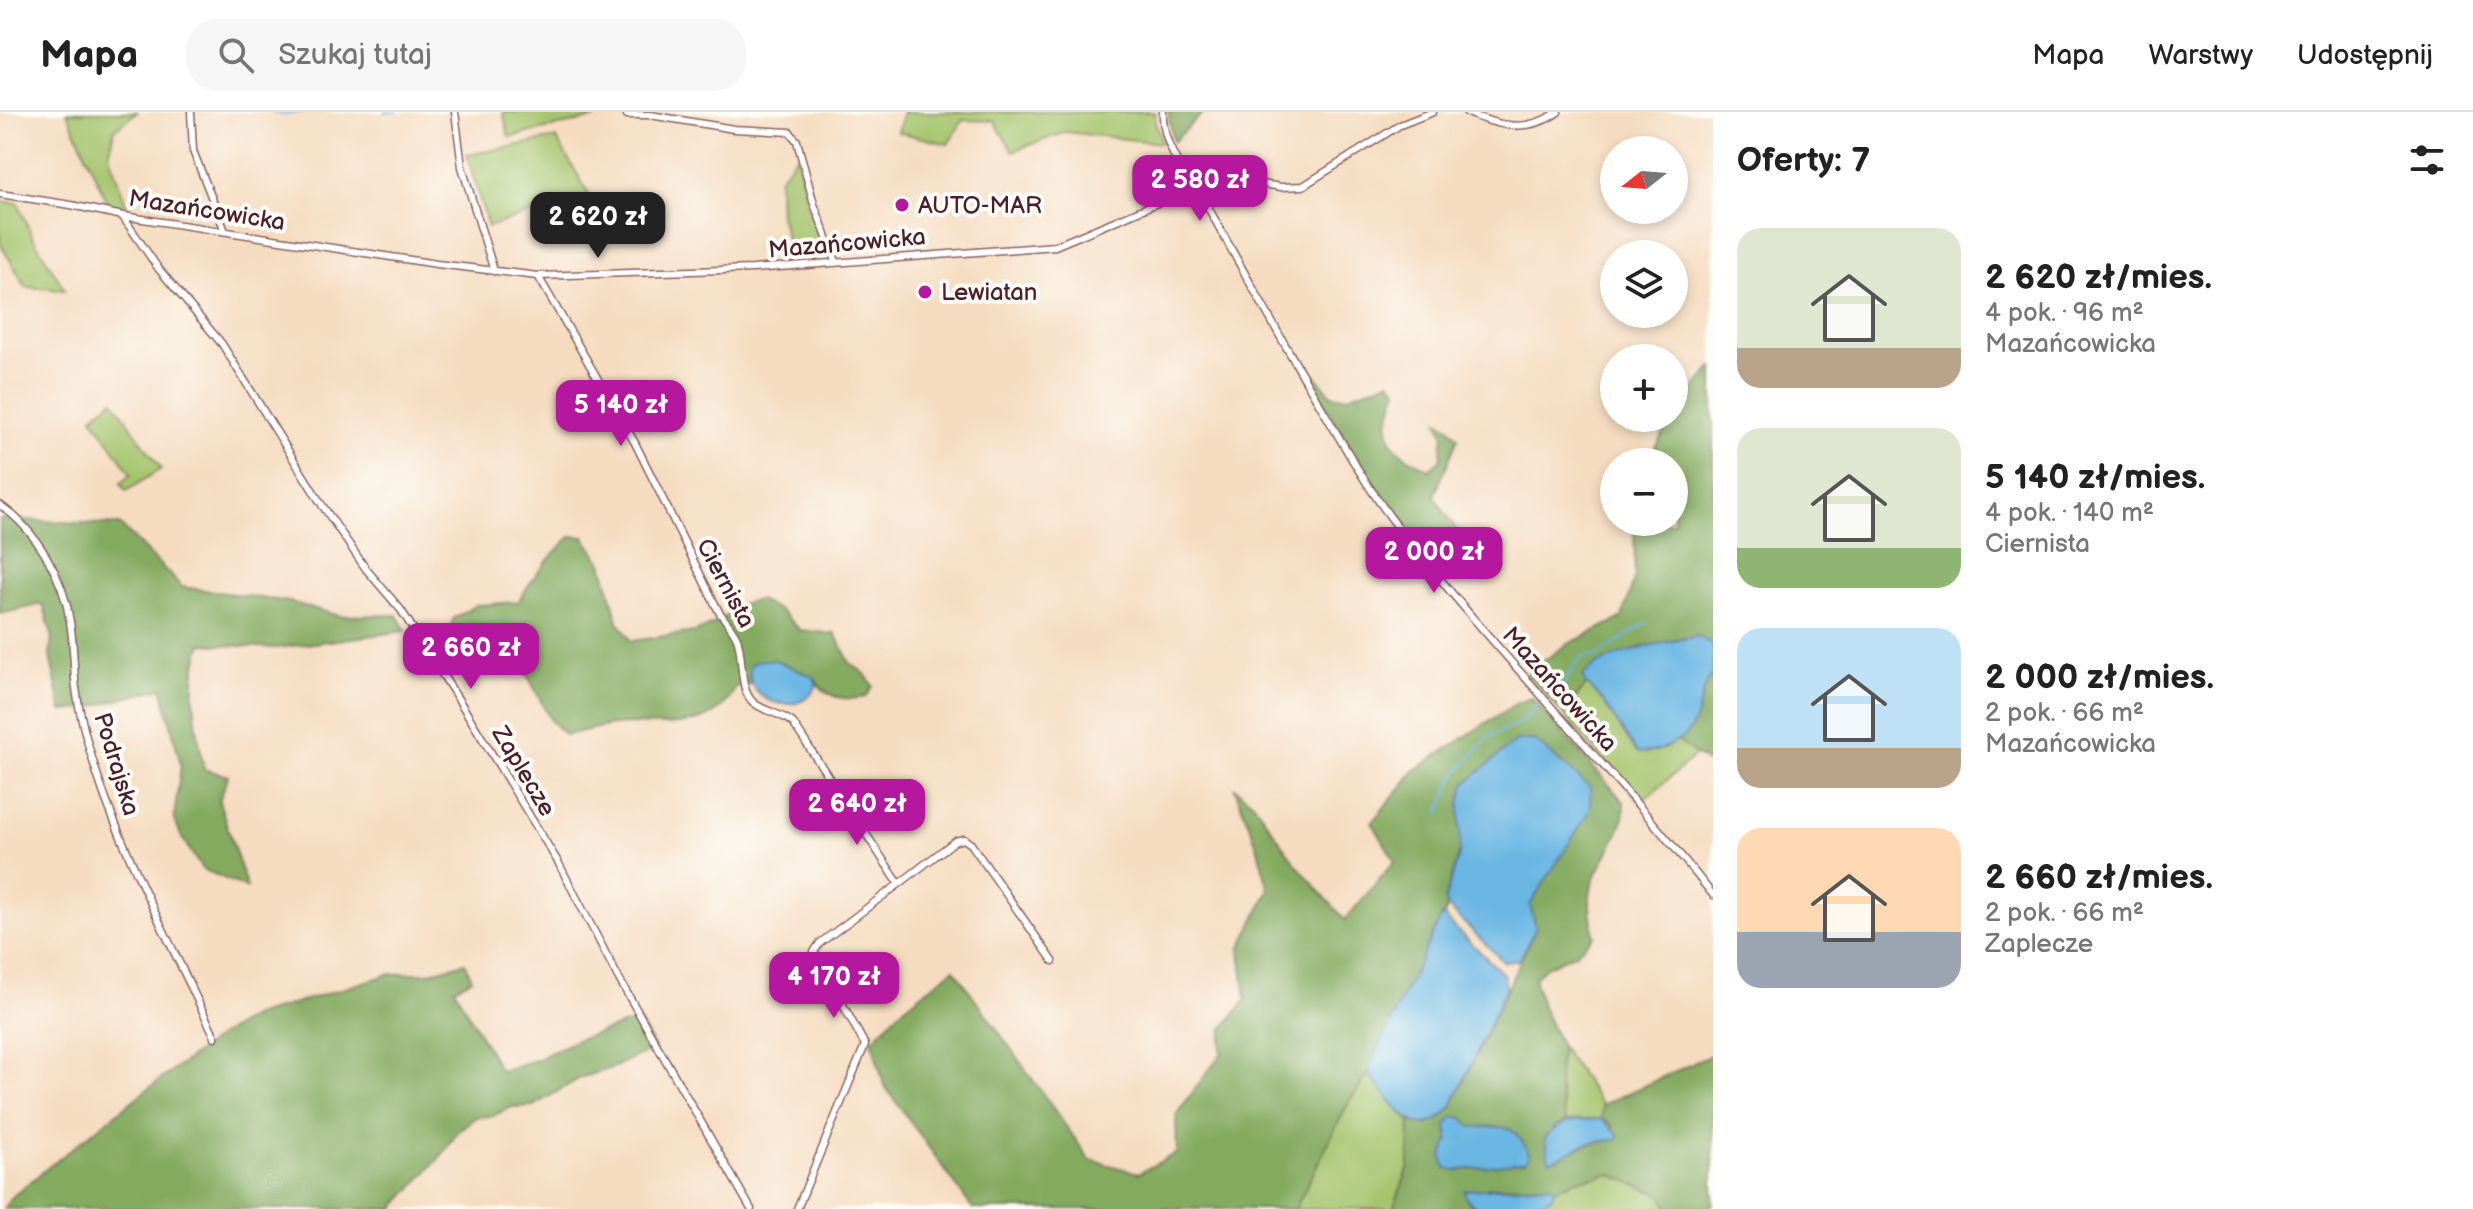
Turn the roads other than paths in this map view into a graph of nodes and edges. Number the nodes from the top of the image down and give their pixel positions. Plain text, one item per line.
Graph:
1 (191, 112) edge
2 (455, 112) edge
3 (1163, 112) edge
4 (1433, 112) edge
5 (1466, 112) edge
6 (1558, 112) edge
7 (627, 115) dead end
8 (1194, 187) junction
9 (0, 194) edge
10 (123, 216) junction
11 (225, 231) junction
12 (836, 261) junction
13 (494, 271) junction
14 (538, 276) junction
15 (0, 505) edge
16 (899, 884) junction
17 (1713, 895) edge
18 (1053, 961) dead end
19 (215, 1037) dead end
20 (751, 1209) edge
21 (797, 1209) edge

1 - 11 street
2 - 13 street
3 - 8 street
4 - 8 street
5 - 6 street
7 - 12 street
8 - 12 street, Mazańcowicka
8 - 17 street, Mazańcowicka
9 - 10 street, Mazańcowicka
10 - 11 street, Mazańcowicka
10 - 20 street, Zaplecze
11 - 13 street, Mazańcowicka
12 - 14 street, Mazańcowicka
13 - 14 street, Mazańcowicka
14 - 16 street, Ciernista
15 - 19 street, Podrajska
16 - 18 street
16 - 21 street

